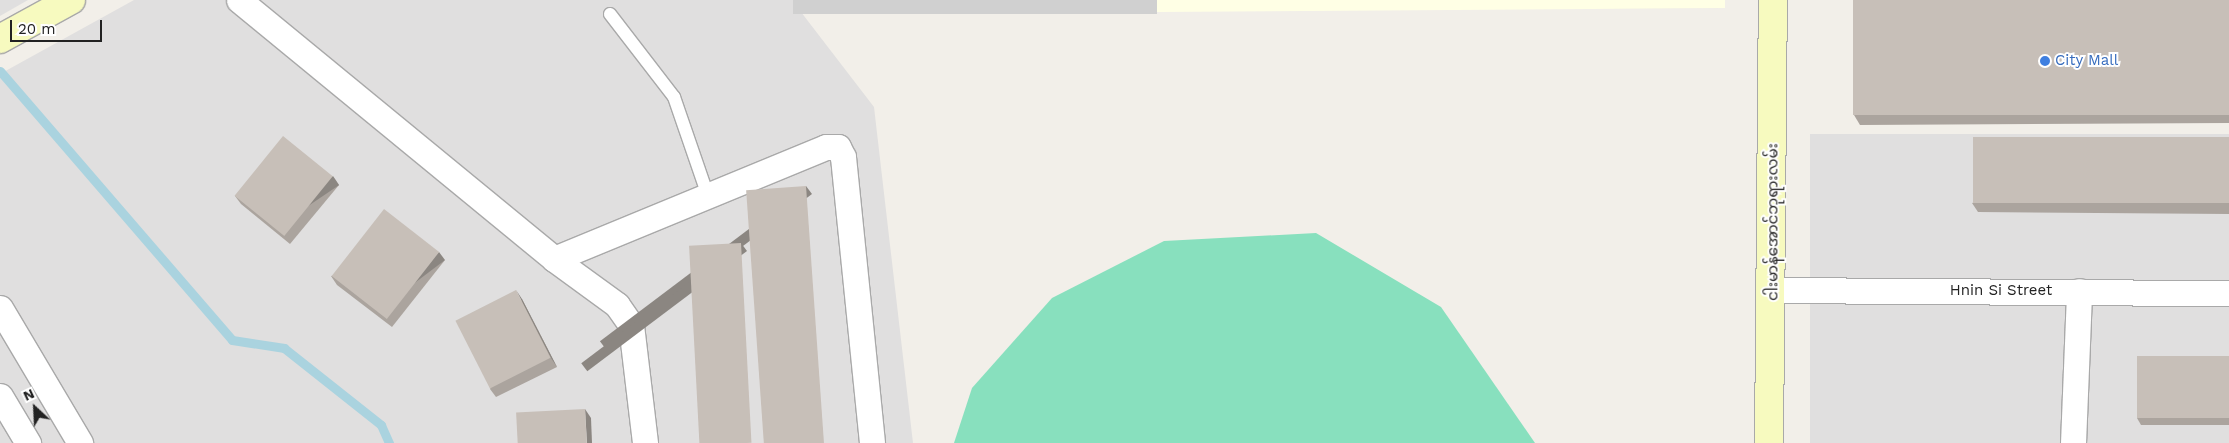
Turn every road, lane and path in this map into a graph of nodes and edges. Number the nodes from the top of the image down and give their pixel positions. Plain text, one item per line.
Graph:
1 (71, 0) edge
2 (239, 0) edge
3 (1773, 0) edge
4 (610, 14) dead end
5 (0, 39) edge
6 (708, 196) junction
7 (554, 259) junction
8 (1773, 290) junction
9 (2080, 291) junction
10 (2229, 294) edge
11 (0, 308) edge
12 (0, 396) edge
13 (28, 443) edge
14 (80, 443) edge
15 (645, 443) edge
16 (872, 443) edge
17 (1769, 443) edge
18 (2073, 443) edge

1 - 5 main road
2 - 7 street
3 - 8 main road, ငါးမာန်အောင်ဘုရားလမ်း
4 - 6 lane
6 - 7 street
6 - 16 street
7 - 15 street
8 - 9 street, Hnin Si Street
8 - 17 main road, ငါးမာန်အောင်ဘုရားလမ်း
9 - 10 street, Hnin Si Street
9 - 18 street
11 - 14 street
12 - 13 street

